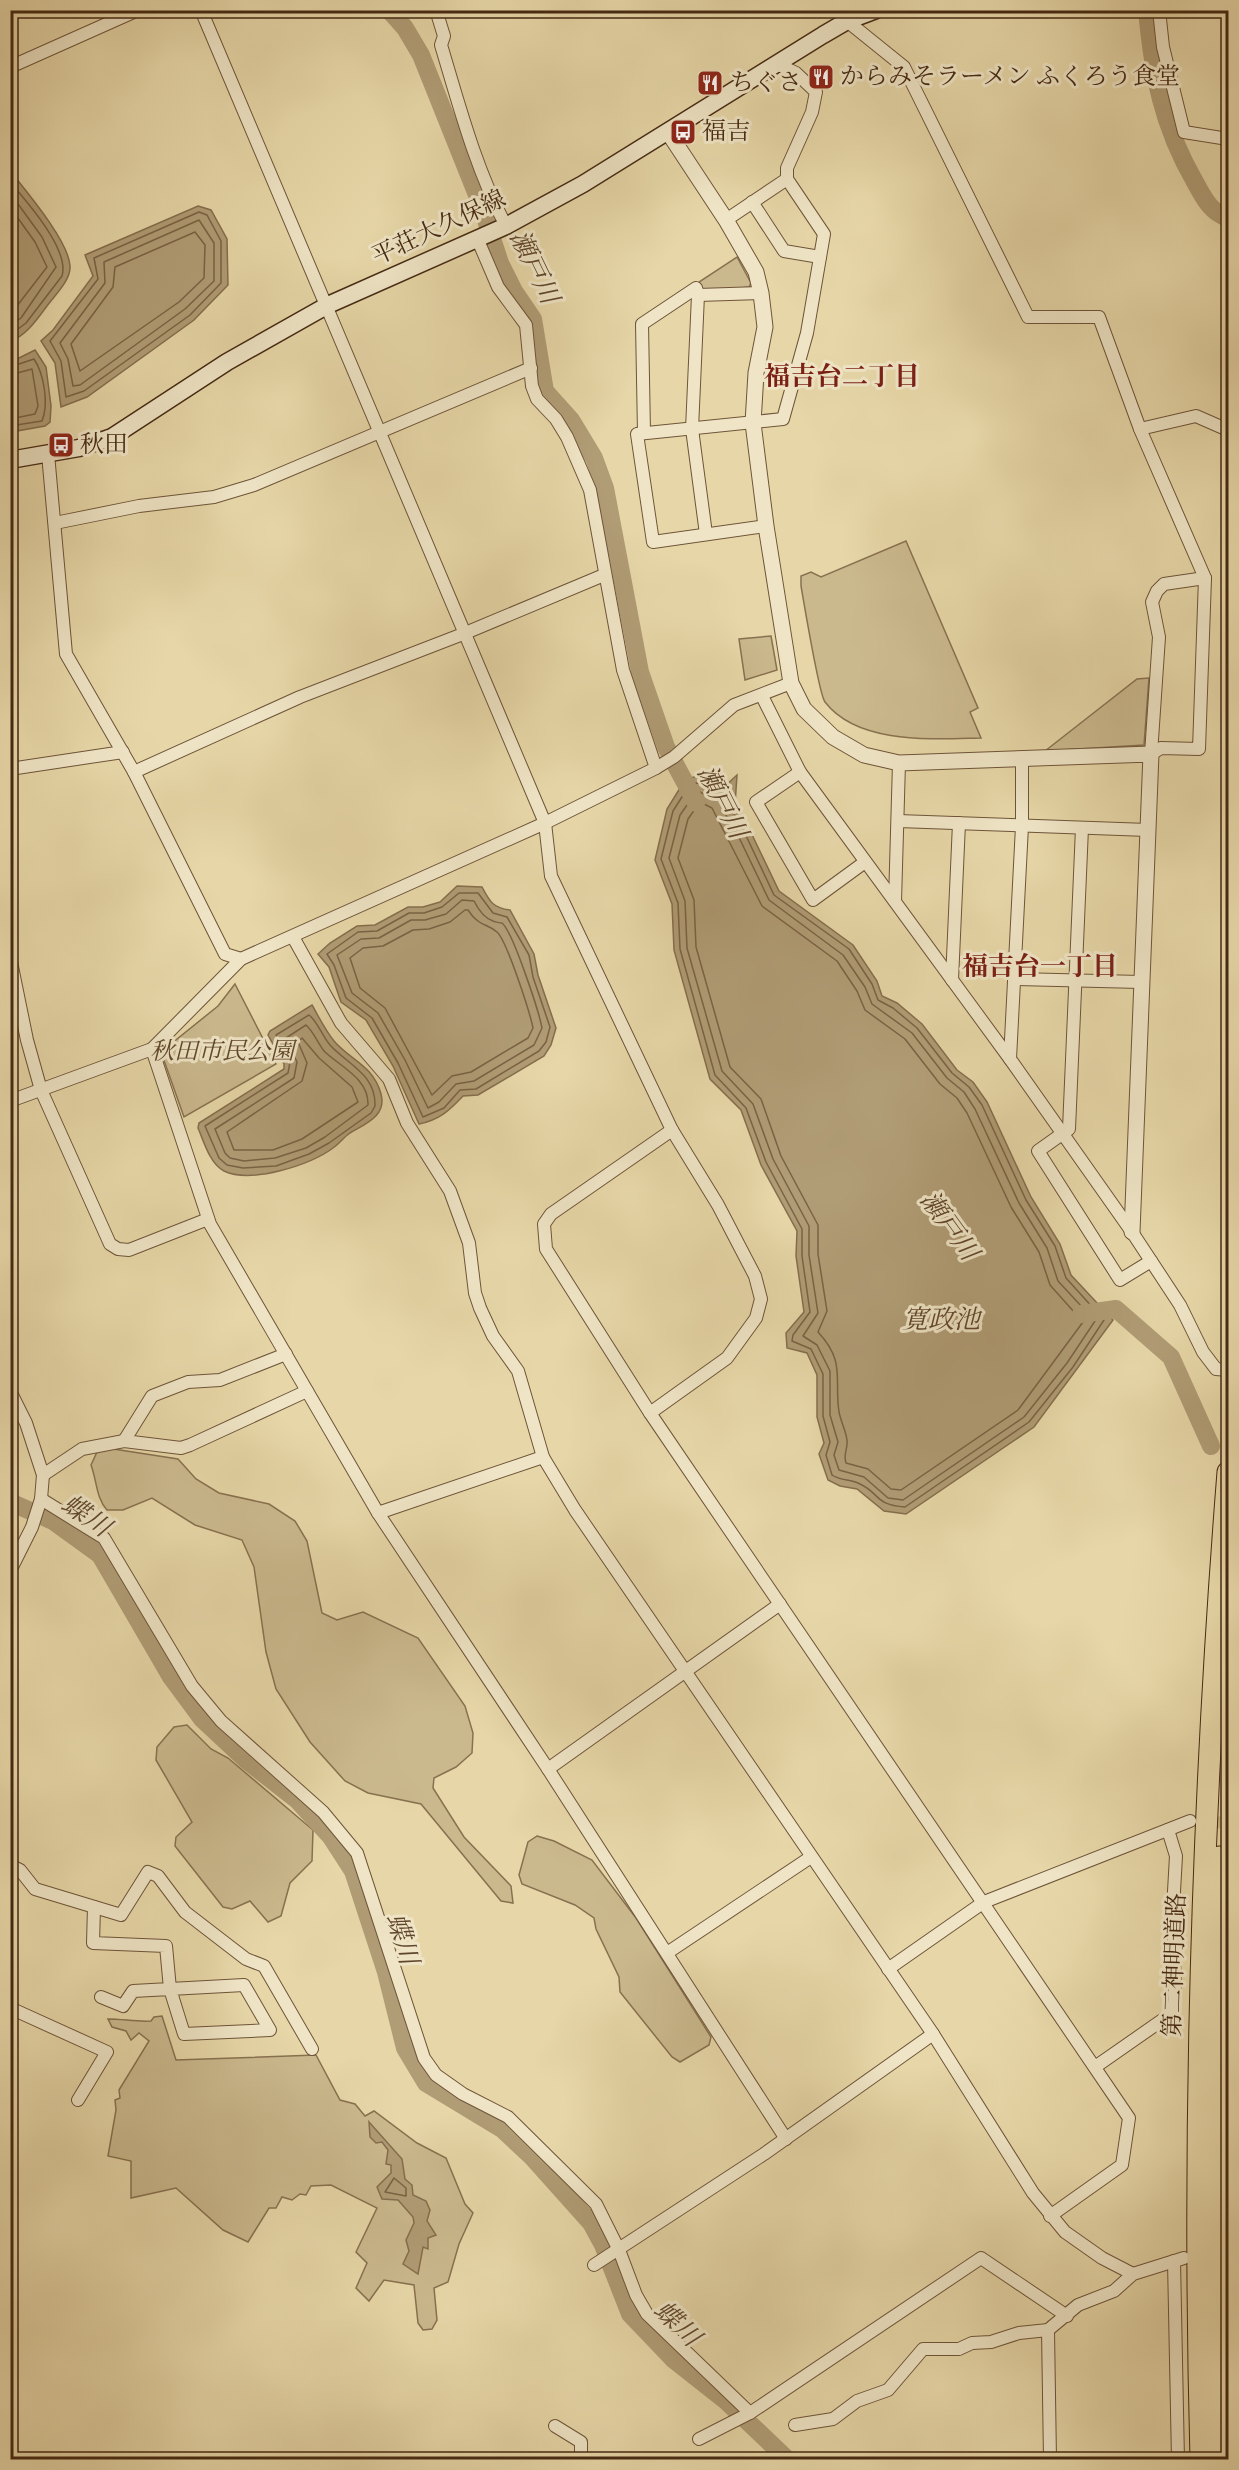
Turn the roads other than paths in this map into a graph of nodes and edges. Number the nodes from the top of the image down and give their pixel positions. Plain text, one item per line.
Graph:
1 (138, 10) edge
2 (201, 10) edge
3 (436, 10) edge
4 (876, 10) edge
5 (1159, 10) edge
6 (844, 16) edge
7 (777, 64) junction
8 (10, 67) edge
9 (668, 132) junction
10 (1228, 139) edge
11 (787, 179) junction
12 (752, 202) junction
13 (726, 220) junction
14 (490, 232) junction
15 (820, 257) junction
16 (761, 293) junction
17 (698, 295) junction
18 (328, 305) junction
19 (531, 368) junction
20 (753, 423) junction
21 (692, 429) junction
22 (1140, 429) junction
23 (1228, 430) edge
24 (378, 432) junction
25 (644, 433) junction
26 (48, 454) junction
27 (10, 460) edge
28 (55, 523) junction
29 (766, 526) junction
30 (706, 534) junction
31 (604, 575) junction
32 (1205, 578) junction
33 (463, 634) junction
34 (791, 683) junction
35 (762, 696) junction
36 (123, 752) junction
37 (1151, 754) junction
38 (1022, 760) junction
39 (899, 763) junction
40 (656, 768) junction
41 (10, 769) edge
42 (134, 772) junction
43 (800, 772) junction
44 (898, 820) junction
45 (545, 823) junction
46 (959, 823) junction
47 (1022, 826) junction
48 (1082, 828) junction
49 (1148, 830) junction
50 (865, 862) junction
51 (895, 901) junction
52 (293, 937) junction
53 (10, 957) edge
54 (241, 959) junction
55 (1014, 979) junction
56 (952, 980) junction
57 (1075, 981) junction
58 (1141, 982) junction
59 (152, 1049) junction
60 (1010, 1059) junction
61 (41, 1090) junction
62 (10, 1101) edge
63 (672, 1130) junction
64 (1062, 1133) junction
65 (208, 1219) junction
66 (1132, 1232) junction
67 (1151, 1261) junction
68 (286, 1354) junction
69 (1222, 1369) edge
70 (10, 1390) edge
71 (307, 1391) junction
72 (14, 1408) edge
73 (651, 1413) junction
74 (124, 1441) junction
75 (543, 1458) junction
76 (1228, 1472) edge
77 (43, 1474) junction
78 (41, 1499) junction
79 (378, 1513) junction
80 (10, 1571) edge
81 (780, 1604) junction
82 (684, 1670) junction
83 (1228, 1671) edge
84 (548, 1769) junction
85 (1190, 1821) tunnel mouth
86 (1168, 1830) junction
87 (811, 1857) junction
88 (10, 1865) edge
89 (984, 1902) junction
90 (94, 1907) junction
91 (667, 1953) junction
92 (888, 1969) junction
93 (170, 1989) junction
94 (101, 1997) dead end
95 (10, 2008) edge
96 (933, 2034) junction
97 (312, 2049) dead end
98 (1095, 2067) junction
99 (78, 2100) dead end
100 (786, 2139) junction
101 (1050, 2216) junction
102 (619, 2250) junction
103 (594, 2265) dead end
104 (1133, 2274) junction
105 (1067, 2316) junction
106 (1048, 2330) junction
107 (750, 2413) junction
108 (795, 2425) dead end
109 (555, 2426) dead end
110 (699, 2439) dead end
111 (580, 2460) edge
112 (1050, 2460) edge
113 (1178, 2460) edge
114 (1201, 2460) edge
115 (1216, 2460) edge

1 - 8 street
2 - 18 street
3 - 14 street
4 - 6 main road, 平荘大久保線
5 - 10 street
6 - 7 main road, 平荘大久保線
6 - 22 street
7 - 9 main road, 平荘大久保線
7 - 11 street
9 - 13 street
9 - 14 main road, 平荘大久保線
11 - 12 street
11 - 15 street
12 - 13 street
12 - 15 street
13 - 16 street
14 - 18 main road, 平荘大久保線
14 - 19 street
15 - 20 street
16 - 17 street
16 - 20 street
17 - 21 street
17 - 25 street
18 - 24 street
18 - 26 main road, 平荘大久保線
19 - 24 street
19 - 31 street
20 - 21 street
20 - 29 street
21 - 25 street
21 - 30 street
22 - 23 street
22 - 32 street
24 - 28 street
24 - 33 street
25 - 30 street
26 - 27 main road, 平荘大久保線
26 - 28 street
28 - 36 street
29 - 30 street
29 - 34 street
31 - 33 street
31 - 40 street
32 - 37 street
32 - 37 street
33 - 42 street
33 - 45 street
34 - 35 street
34 - 39 street
35 - 40 street
35 - 43 street
36 - 41 street
36 - 42 street
37 - 38 street
37 - 49 street
38 - 39 street
38 - 47 street
39 - 44 street
40 - 45 street
42 - 54 street
43 - 50 street
43 - 50 street
44 - 46 street
44 - 51 street
45 - 52 street
45 - 63 street
46 - 47 street
46 - 56 street
47 - 48 street
47 - 55 street
48 - 49 street
48 - 57 street
49 - 58 street
50 - 51 street
51 - 56 street
52 - 54 street
52 - 75 street
53 - 61 street
54 - 59 street
55 - 57 street
55 - 60 street
56 - 60 street
57 - 58 street
57 - 64 street
58 - 66 street
59 - 61 street
59 - 65 street
60 - 64 street
61 - 62 street
61 - 65 street
63 - 73 street
63 - 73 street
64 - 66 street
64 - 67 street
65 - 68 street
66 - 67 street
67 - 69 street
68 - 71 street
68 - 74 street
70 - 72 street
71 - 74 street
71 - 79 street
72 - 77 street
73 - 81 street
74 - 77 street
75 - 79 street
75 - 82 street
76 - 114 highway, 第二神明道路
77 - 78 street
78 - 80 street
78 - 102 street
79 - 84 street
81 - 82 street
81 - 89 street
82 - 84 street
82 - 87 street
83 - 115 highway, 第二神明道路
84 - 91 street
85 - 86 street
86 - 89 street
86 - 98 street
87 - 91 street
87 - 92 street
88 - 90 street
89 - 92 street
89 - 98 street
90 - 93 street
90 - 97 street
91 - 100 street
92 - 96 street
93 - 93 street
93 - 94 street
95 - 99 street
96 - 100 street
96 - 101 street
98 - 101 street
100 - 102 street
101 - 104 street
102 - 103 street
102 - 107 street
104 - 105 street
104 - 113 street
105 - 106 street
105 - 107 street
106 - 108 street
106 - 112 street
107 - 110 street
109 - 111 street

